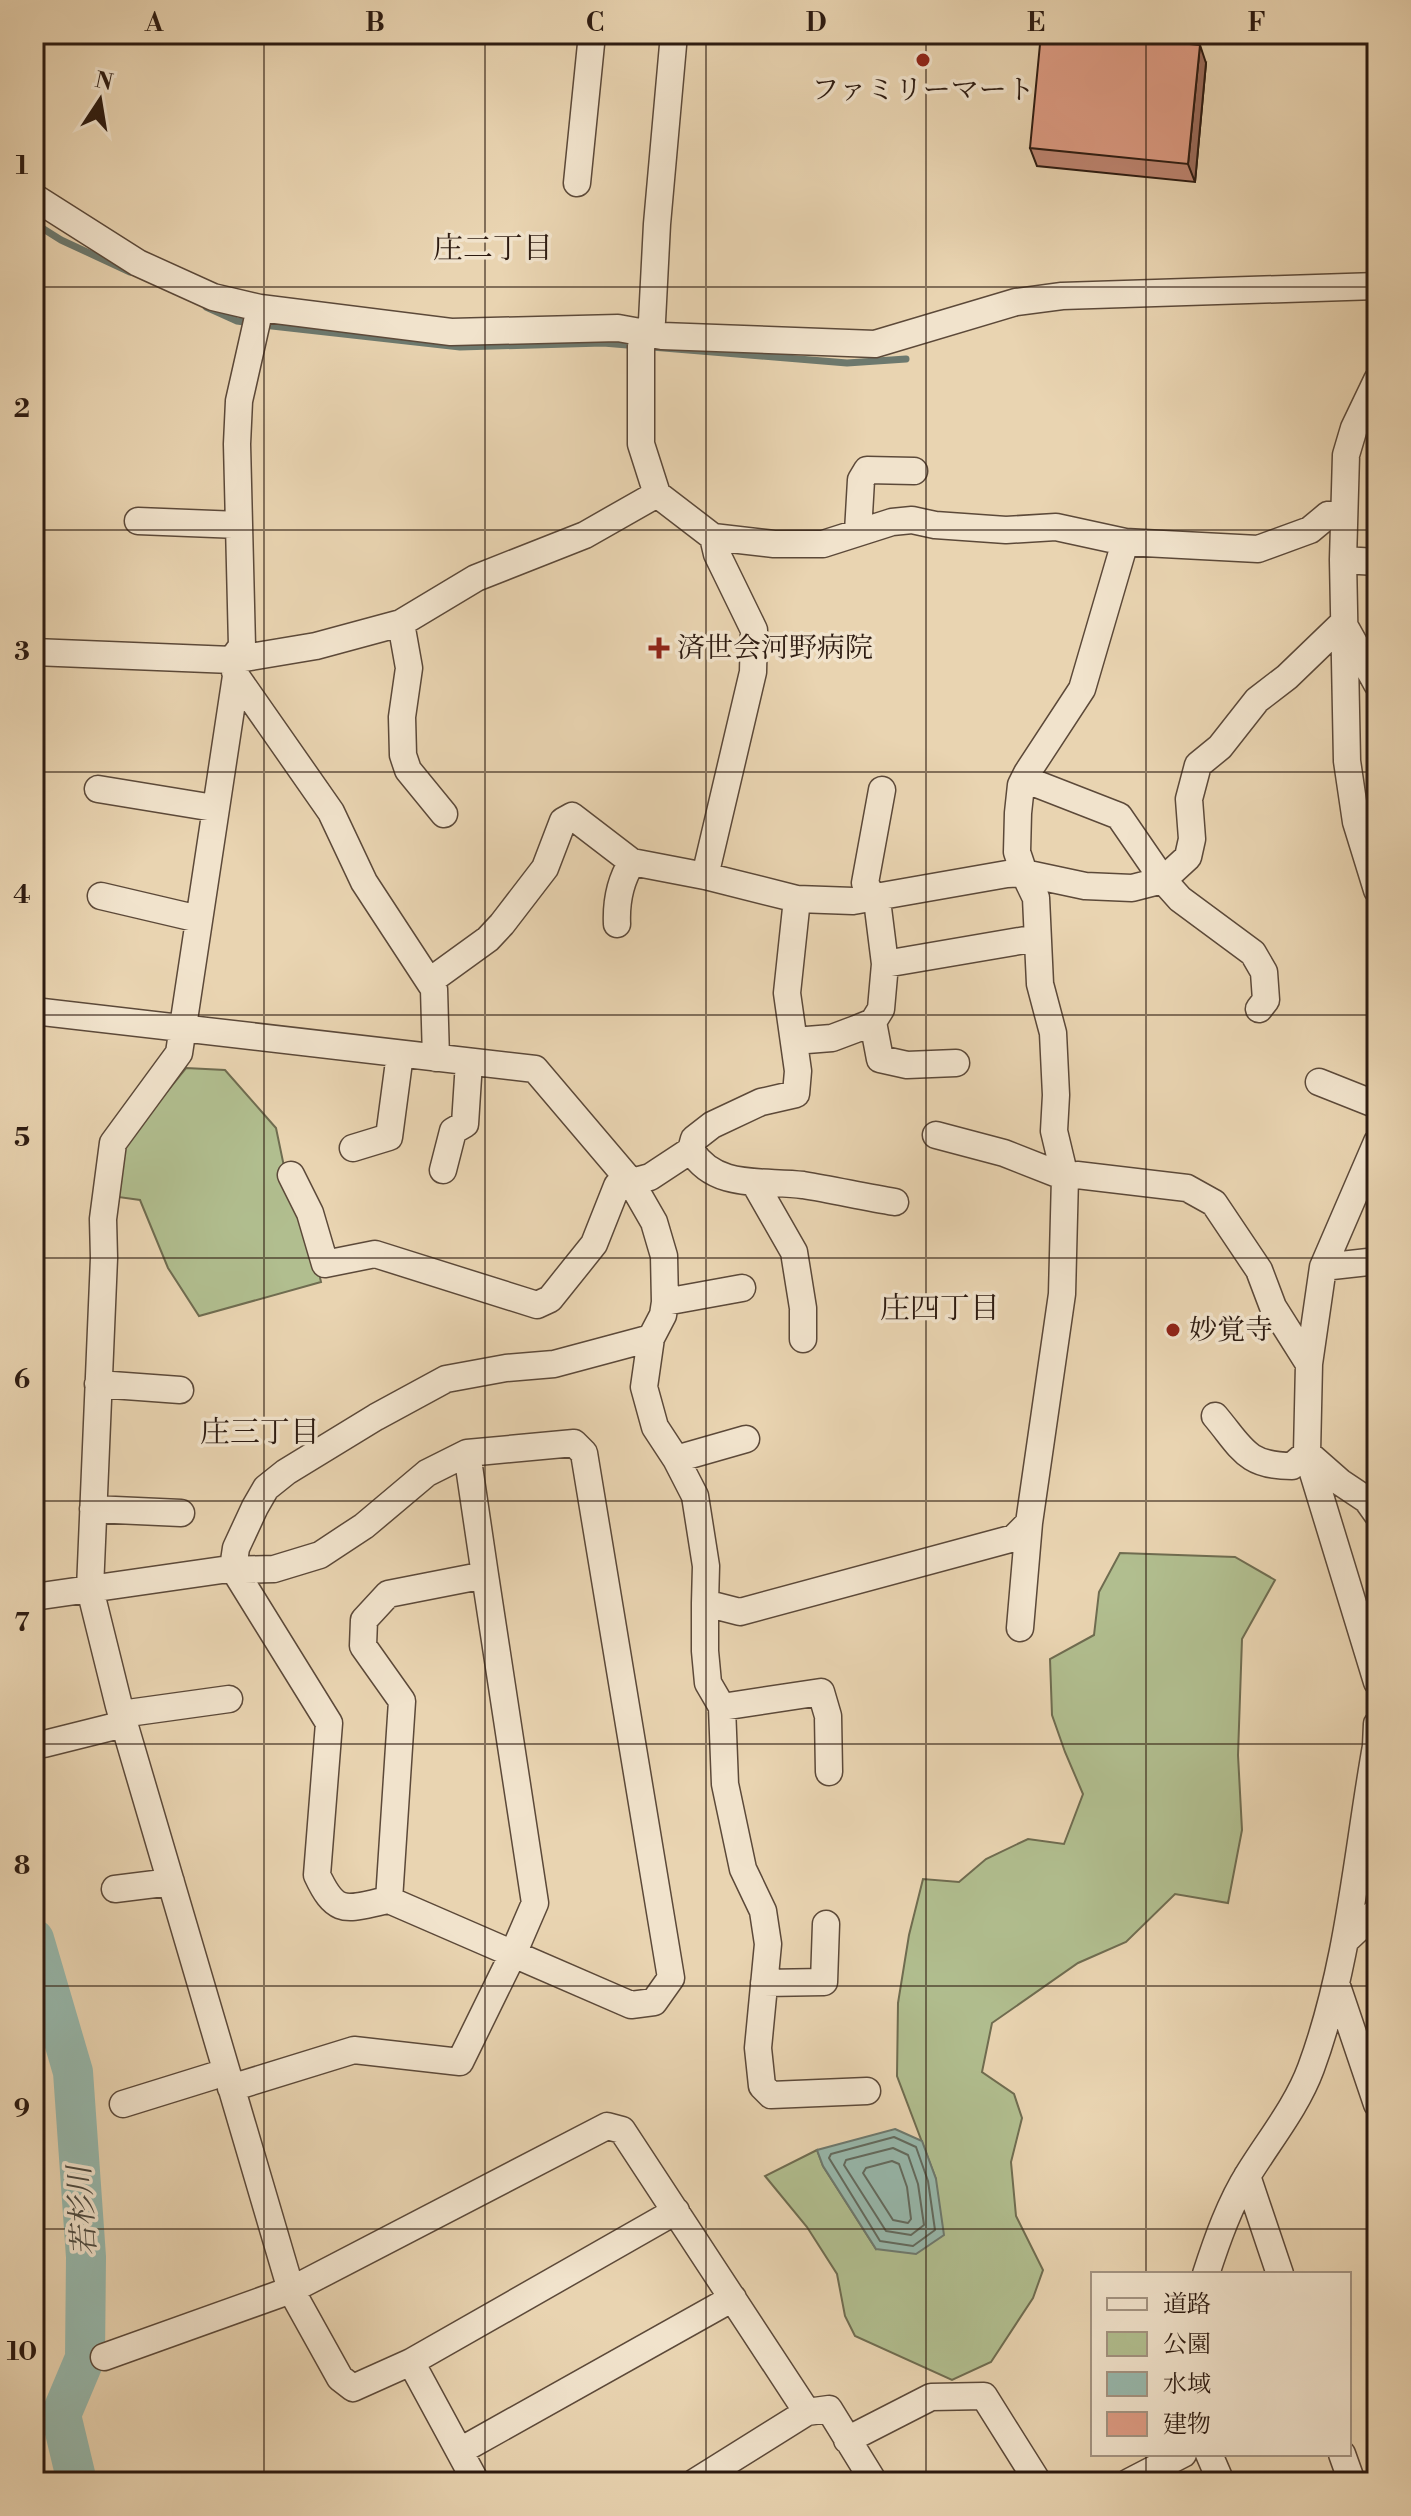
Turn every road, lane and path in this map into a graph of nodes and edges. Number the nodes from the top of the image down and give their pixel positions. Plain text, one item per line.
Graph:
1 (592, 34) edge
2 (674, 34) edge
3 (577, 183) dead end
4 (34, 197) edge
5 (1377, 286) edge
6 (260, 308) junction
7 (647, 333) junction
8 (1377, 380) edge
9 (914, 471) dead end
10 (657, 494) junction
11 (1344, 513) junction
12 (138, 521) dead end
13 (239, 525) junction
14 (858, 532) junction
15 (713, 537) junction
16 (1125, 542) junction
17 (1343, 560) junction
18 (1377, 562) edge
19 (401, 623) junction
20 (1343, 623) junction
21 (34, 652) edge
22 (234, 668) junction
23 (1377, 684) edge
24 (1024, 779) junction
25 (98, 789) dead end
26 (882, 790) dead end
27 (214, 808) junction
28 (444, 814) dead end
29 (632, 862) junction
30 (1024, 873) junction
31 (705, 876) junction
32 (1163, 880) junction
33 (1377, 890) edge
34 (101, 896) dead end
35 (797, 899) junction
36 (872, 899) junction
37 (199, 919) junction
38 (617, 924) dead end
39 (1037, 938) junction
40 (885, 964) junction
41 (430, 981) junction
42 (1259, 1009) dead end
43 (34, 1011) edge
44 (873, 1022) junction
45 (183, 1030) junction
46 (794, 1041) junction
47 (400, 1054) junction
48 (436, 1058) junction
49 (469, 1062) junction
50 (956, 1063) dead end
51 (1319, 1082) dead end
52 (1377, 1105) edge
53 (936, 1135) dead end
54 (1377, 1142) edge
55 (353, 1148) dead end
56 (691, 1150) junction
57 (443, 1170) dead end
58 (291, 1175) dead end
59 (1065, 1177) junction
60 (631, 1182) junction
61 (754, 1182) junction
62 (895, 1202) dead end
63 (1377, 1261) edge
64 (1323, 1267) junction
65 (742, 1288) dead end
66 (665, 1302) junction
67 (651, 1338) junction
68 (803, 1339) dead end
69 (1309, 1364) junction
70 (98, 1384) junction
71 (180, 1390) dead end
72 (1215, 1416) dead end
73 (746, 1439) dead end
74 (467, 1453) junction
75 (1307, 1453) junction
76 (676, 1459) junction
77 (93, 1509) junction
78 (181, 1513) dead end
79 (1377, 1514) edge
80 (1029, 1523) junction
81 (233, 1568) junction
82 (485, 1575) junction
83 (90, 1589) junction
84 (34, 1597) edge
85 (705, 1603) junction
86 (1020, 1628) dead end
87 (1377, 1682) edge
88 (229, 1699) dead end
89 (722, 1707) junction
90 (123, 1719) junction
91 (1377, 1724) edge
92 (44, 1744) dead end
93 (829, 1772) dead end
94 (171, 1882) junction
95 (115, 1889) dead end
96 (389, 1900) junction
97 (1377, 1911) edge
98 (826, 1924) dead end
99 (1345, 1941) junction
100 (513, 1954) junction
101 (764, 1983) junction
102 (1336, 1983) junction
103 (229, 2080) junction
104 (867, 2091) dead end
105 (123, 2104) dead end
106 (1377, 2104) edge
107 (1247, 2176) junction
108 (676, 2211) junction
109 (1207, 2272) edge
110 (1279, 2272) edge
111 (291, 2290) junction
112 (733, 2298) junction
113 (104, 2357) dead end
114 (411, 2362) junction
115 (807, 2412) junction
116 (847, 2440) junction
117 (460, 2451) junction
118 (1179, 2456) edge
119 (1210, 2456) edge
120 (1343, 2456) edge
121 (476, 2482) edge
122 (695, 2482) edge
123 (874, 2482) edge
124 (1038, 2482) edge
125 (1129, 2482) edge
126 (1221, 2482) edge
127 (1352, 2482) edge

1 - 3 street
2 - 7 street
4 - 6 street
5 - 7 street
6 - 7 street
6 - 13 street
7 - 10 street
8 - 11 street
9 - 14 street
10 - 15 street
10 - 19 street
11 - 16 street
11 - 17 street
12 - 13 street
13 - 22 street
14 - 15 street
14 - 16 street
15 - 31 street
16 - 24 street
17 - 18 street
17 - 20 street
19 - 22 street
19 - 28 street
20 - 23 street
20 - 32 street
20 - 33 street
21 - 22 street
22 - 27 street
22 - 41 street
24 - 30 street
24 - 32 street
25 - 27 street
26 - 36 street
27 - 37 street
29 - 31 street
29 - 38 street
29 - 41 street
30 - 32 street
30 - 36 street
30 - 39 street
31 - 35 street
32 - 42 street
34 - 37 street
35 - 36 street
35 - 46 street
36 - 40 street
37 - 45 street
39 - 40 street
39 - 59 street
40 - 44 street
41 - 48 street
43 - 45 street
44 - 46 street
44 - 50 street
45 - 47 street
45 - 70 street
46 - 56 street
47 - 48 street
47 - 55 street
48 - 49 street
49 - 57 street
49 - 60 street
51 - 52 street
53 - 59 street
54 - 64 street
56 - 60 street
56 - 61 street
58 - 60 street
59 - 69 street
59 - 80 street
60 - 66 street
61 - 62 street
61 - 68 street
63 - 64 street
64 - 69 street
65 - 66 street
66 - 67 street
67 - 76 street
67 - 81 street
69 - 75 street
70 - 71 street
70 - 77 street
72 - 75 street
73 - 76 street
74 - 81 street
74 - 82 street
74 - 100 street
75 - 79 street
75 - 87 street
76 - 85 street
77 - 78 street
77 - 83 street
80 - 85 street
80 - 86 street
81 - 83 street
81 - 96 street
82 - 96 street
82 - 100 street
83 - 84 street
83 - 90 street
85 - 89 street
88 - 90 street
89 - 93 street
89 - 101 street
90 - 92 street
90 - 94 street
91 - 99 street
94 - 95 street
94 - 103 street
96 - 100 street
97 - 99 street
98 - 101 street
99 - 102 street
100 - 103 street
101 - 104 street
102 - 106 street
102 - 107 street
103 - 105 street
103 - 111 street
107 - 109 street
107 - 110 street
108 - 111 street
108 - 112 street
108 - 114 street
111 - 113 street
111 - 114 street
112 - 115 street
112 - 117 street
114 - 117 street
115 - 116 street
115 - 122 street
116 - 123 street
116 - 124 street
117 - 121 street
118 - 125 street
119 - 126 street
120 - 127 street

